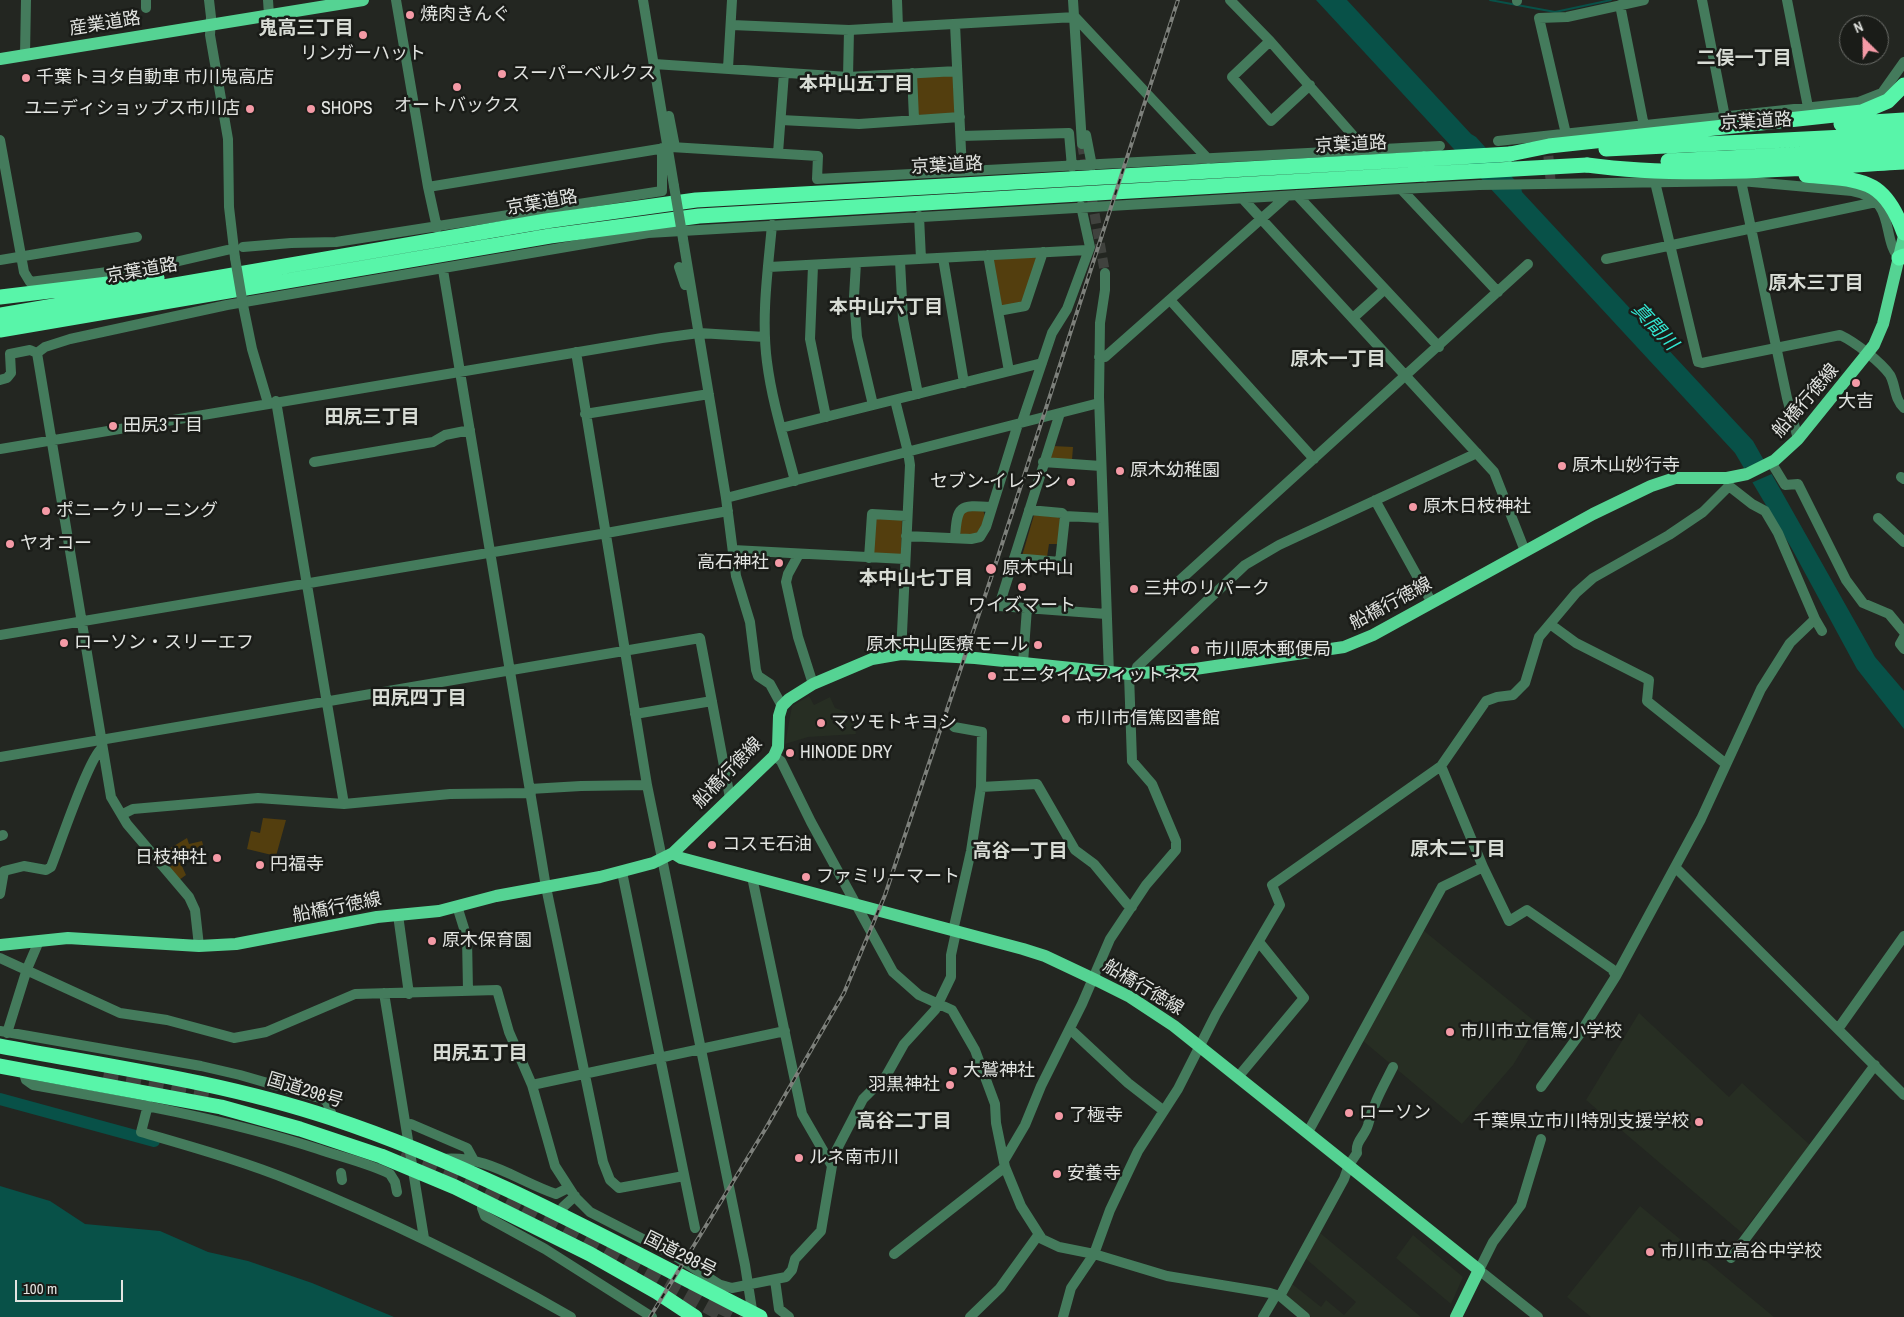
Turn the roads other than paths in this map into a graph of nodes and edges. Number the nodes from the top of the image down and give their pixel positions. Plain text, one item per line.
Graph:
1 (26, 0) edge
2 (208, 0) edge
3 (268, 0) edge
4 (364, 0) edge
5 (396, 0) edge
6 (643, 0) edge
7 (732, 0) edge
8 (897, 0) edge
9 (1073, 0) edge
10 (1230, 0) edge
11 (1644, 0) edge
12 (1702, 0) edge
13 (1788, 0) edge
14 (1620, 5) junction
15 (269, 15) junction
16 (1075, 17) junction
17 (955, 24) junction
18 (210, 25) junction
19 (732, 25) junction
20 (898, 27) junction
21 (849, 30) junction
22 (1270, 41) junction
23 (24, 55) junction
24 (0, 59) edge
25 (1904, 62) edge
26 (654, 64) junction
27 (728, 68) junction
28 (1079, 68) junction
29 (957, 71) junction
30 (784, 72) junction
31 (912, 73) junction
32 (848, 77) junction
33 (1310, 85) junction
34 (1904, 85) edge
35 (659, 94) junction
36 (1808, 107) junction
37 (1725, 117) junction
38 (960, 118) junction
39 (914, 119) junction
40 (781, 120) junction
41 (1904, 120) edge
42 (1644, 126) junction
43 (1685, 131) junction
44 (1566, 134) junction
45 (1904, 134) edge
46 (961, 136) junction
47 (0, 140) edge
48 (1498, 141) dead end
49 (1082, 144) tunnel mouth
50 (1440, 146) dead end
51 (668, 148) junction
52 (1366, 149) junction
53 (1904, 149) edge
54 (778, 153) junction
55 (1510, 154) junction
56 (1208, 159) junction
57 (1904, 162) edge
58 (1587, 165) junction
59 (1072, 166) junction
60 (1092, 166) junction
61 (1425, 167) junction
62 (962, 171) junction
63 (1760, 171) junction
64 (1742, 181) junction
65 (1655, 182) junction
66 (428, 187) junction
67 (1401, 189) junction
68 (1292, 195) junction
69 (1243, 199) junction
70 (1876, 202) junction
71 (1081, 206) junction
72 (919, 216) junction
73 (1262, 219) junction
74 (772, 225) junction
75 (437, 228) junction
76 (1751, 228) junction
77 (1904, 234) edge
78 (137, 237) dead end
79 (1670, 245) junction
80 (243, 247) dead end
81 (227, 250) dead end
82 (1087, 250) junction
83 (1043, 252) junction
84 (988, 255) junction
85 (21, 256) junction
86 (943, 258) junction
87 (1903, 258) edge
88 (921, 259) junction
89 (1606, 259) dead end
90 (0, 260) edge
91 (900, 261) junction
92 (856, 263) junction
93 (294, 264) junction
94 (1528, 264) dead end
95 (813, 266) junction
96 (680, 267) dead end
97 (769, 267) junction
98 (444, 270) junction
99 (1105, 272) tunnel mouth
100 (1385, 289) junction
101 (1498, 292) junction
102 (4, 296) edge
103 (1170, 300) junction
104 (998, 311) junction
105 (3, 314) edge
106 (1353, 318) junction
107 (0, 330) edge
108 (699, 332) junction
109 (765, 337) junction
110 (1439, 347) junction
111 (1776, 349) junction
112 (576, 352) junction
113 (37, 353) junction
114 (1868, 354) junction
115 (1100, 357) junction
116 (1042, 362) junction
117 (460, 371) junction
118 (1009, 371) junction
119 (1406, 376) junction
120 (0, 380) edge
121 (964, 383) junction
122 (709, 394) junction
123 (918, 394) junction
124 (895, 400) junction
125 (272, 402) junction
126 (1099, 403) junction
127 (873, 405) junction
128 (1904, 408) edge
129 (1060, 413) junction
130 (585, 414) junction
131 (826, 417) junction
132 (1020, 423) junction
133 (781, 428) junction
134 (470, 430) junction
135 (1798, 439) junction
136 (50, 441) junction
137 (0, 449) edge
138 (908, 452) junction
139 (1477, 454) junction
140 (1314, 459) junction
141 (314, 462) dead end
142 (1043, 462) junction
143 (1770, 463) junction
144 (1101, 466) junction
145 (795, 481) junction
146 (1728, 482) junction
147 (726, 498) junction
148 (1375, 500) junction
149 (991, 507) junction
150 (1029, 510) junction
151 (728, 511) junction
152 (907, 516) junction
153 (1065, 516) junction
154 (1102, 518) junction
155 (1878, 518) dead end
156 (604, 533) junction
157 (906, 536) junction
158 (955, 538) junction
159 (1904, 542) edge
160 (733, 550) junction
161 (1525, 551) junction
162 (491, 552) junction
163 (799, 554) junction
164 (868, 558) junction
165 (1014, 558) junction
166 (905, 559) junction
167 (1179, 581) dead end
168 (306, 583) junction
169 (1432, 603) junction
170 (1027, 608) junction
171 (1106, 614) junction
172 (1814, 619) junction
173 (81, 621) junction
174 (1550, 624) junction
175 (1822, 631) dead end
176 (1904, 632) edge
177 (0, 635) edge
178 (1904, 637) edge
179 (1904, 649) edge
180 (626, 652) junction
181 (901, 654) junction
182 (1022, 663) junction
183 (510, 671) junction
184 (1109, 674) junction
185 (1132, 674) junction
186 (812, 684) junction
187 (712, 701) junction
188 (327, 702) junction
189 (782, 706) junction
190 (635, 714) junction
191 (954, 727) dead end
192 (102, 744) junction
193 (774, 756) junction
194 (0, 757) edge
195 (1726, 764) junction
196 (1441, 766) junction
197 (647, 785) junction
198 (981, 788) junction
199 (531, 791) junction
200 (730, 798) junction
201 (344, 804) junction
202 (123, 814) junction
203 (667, 856) junction
204 (1483, 867) junction
205 (1675, 867) junction
206 (622, 872) junction
207 (752, 877) junction
208 (546, 887) junction
209 (0, 894) edge
210 (858, 905) junction
211 (457, 906) junction
212 (1132, 907) junction
213 (398, 915) junction
214 (955, 932) junction
215 (1904, 936) edge
216 (39, 941) junction
217 (1259, 942) junction
218 (0, 945) edge
219 (199, 946) junction
220 (0, 958) edge
221 (27, 969) junction
222 (1616, 976) junction
223 (1094, 978) junction
224 (468, 991) junction
225 (384, 993) junction
226 (409, 994) junction
227 (938, 1003) junction
228 (1070, 1029) junction
229 (1838, 1029) junction
230 (784, 1031) junction
231 (2, 1037) edge
232 (1200, 1046) junction
233 (701, 1050) junction
234 (661, 1058) junction
235 (1875, 1065) junction
236 (0, 1066) edge
237 (1394, 1067) dead end
238 (24, 1070) junction
239 (585, 1074) junction
240 (1238, 1077) junction
241 (532, 1085) junction
242 (1541, 1087) dead end
243 (1904, 1094) edge
244 (148, 1105) junction
245 (1164, 1111) junction
246 (411, 1124) dead end
247 (1308, 1132) junction
248 (1540, 1139) dead end
249 (349, 1144) junction
250 (409, 1146) junction
251 (336, 1155) junction
252 (441, 1159) junction
253 (473, 1159) junction
254 (1005, 1163) junction
255 (1349, 1165) junction
256 (832, 1166) junction
257 (412, 1167) junction
258 (684, 1176) junction
259 (397, 1192) dead end
260 (572, 1192) junction
261 (482, 1200) junction
262 (562, 1216) junction
263 (695, 1228) dead end
264 (1039, 1234) junction
265 (424, 1238) junction
266 (566, 1243) junction
267 (894, 1254) dead end
268 (1094, 1254) junction
269 (1731, 1258) dead end
270 (1479, 1270) junction
271 (775, 1280) junction
272 (749, 1284) junction
273 (1278, 1296) junction
274 (754, 1316) edge
275 (570, 1317) edge
276 (652, 1317) edge
277 (680, 1317) edge
278 (694, 1317) edge
279 (789, 1317) edge
280 (970, 1317) edge
281 (1063, 1317) edge
282 (1263, 1317) edge
283 (1305, 1317) edge
284 (1456, 1317) edge
285 (1538, 1317) edge

1 - 23 street
2 - 18 street
3 - 15 street
4 - 15 main road, 産業道路
5 - 66 street
6 - 26 street
7 - 19 street
8 - 20 street
9 - 16 street
10 - 22 street
11 - 14 street
12 - 37 street
13 - 36 street
14 - 42 street
14 - 44 street
15 - 18 main road, 産業道路
16 - 17 street
16 - 28 street
16 - 56 street
17 - 20 street
17 - 29 street
18 - 23 main road, 産業道路
18 - 125 street, bridge
19 - 21 street
19 - 27 street
20 - 21 street
21 - 32 street
22 - 33 street
22 - 33 street
23 - 24 main road, 産業道路
25 - 36 street
26 - 27 street
26 - 35 street
27 - 30 street
28 - 49 street
28 - 60 street
29 - 31 street
29 - 38 street
30 - 32 street
30 - 40 street
31 - 32 street
31 - 39 street
33 - 52 street
34 - 43 highway
35 - 51 street
35 - 108 street, bridge
36 - 37 street
37 - 42 street
38 - 39 street
38 - 46 street
39 - 40 street
40 - 54 street
41 - 43 highway
42 - 44 street
43 - 55 highway
44 - 48 street
45 - 55 highway, 京葉道路
46 - 59 street
46 - 62 street
47 - 85 street
50 - 52 street
51 - 54 street
51 - 66 street
51 - 75 street
52 - 56 street
53 - 58 highway, 京葉道路
54 - 62 street
55 - 61 highway, 京葉道路, bridge
56 - 60 street
57 - 63 highway
58 - 61 highway, 京葉道路, bridge
58 - 63 highway
59 - 60 street
59 - 62 street
61 - 93 highway, 京葉道路
61 - 107 highway, 京葉道路
63 - 77 highway
64 - 65 street
64 - 70 street
64 - 76 street
65 - 67 street
65 - 79 street
66 - 75 street
67 - 68 street
67 - 101 street
68 - 69 street
68 - 73 street
68 - 100 street
69 - 71 street
69 - 73 street
70 - 76 street
70 - 87 street
71 - 72 street
71 - 82 street
72 - 74 street
72 - 88 street
73 - 103 street
73 - 106 street
74 - 97 street
74 - 98 street
75 - 80 street
76 - 79 street
76 - 111 street
77 - 87 main road, 船橋行徳線
78 - 85 street
79 - 89 street
79 - 111 street
81 - 85 street
82 - 83 street
82 - 116 street
83 - 84 street
83 - 104 street
84 - 86 street
84 - 104 street
85 - 90 street
86 - 88 street
86 - 121 street
87 - 114 main road, 船橋行徳線
88 - 91 street
91 - 92 street
91 - 123 street
92 - 95 street
92 - 127 street
93 - 102 highway
93 - 105 highway, 京葉道路
94 - 101 street
95 - 97 street
95 - 131 street
96 - 108 street
97 - 109 street
98 - 113 street
98 - 117 street
99 - 115 street
100 - 106 street
100 - 110 street
101 - 110 street
103 - 115 street
103 - 140 street
104 - 118 street
106 - 119 street
108 - 109 street
108 - 112 street
108 - 122 street
109 - 133 street
110 - 119 street
111 - 114 street
111 - 135 street
112 - 117 street
112 - 130 street
113 - 120 street
113 - 136 street
114 - 128 street
114 - 135 main road, 船橋行徳線
115 - 126 street
116 - 118 street
116 - 132 street
117 - 125 street
117 - 134 street
118 - 121 street
119 - 139 street
119 - 140 street
121 - 123 street
122 - 130 street
122 - 147 street
123 - 124 street
124 - 127 street
124 - 138 street
125 - 136 street
125 - 168 street
126 - 129 street
126 - 144 street
127 - 131 street
129 - 132 street
129 - 142 street
130 - 156 street
131 - 133 street
132 - 138 street
132 - 149 street
133 - 145 street
134 - 141 street
134 - 162 street
135 - 143 main road, 船橋行徳線
136 - 137 street
136 - 173 street
138 - 145 street
138 - 152 street
139 - 148 street
139 - 161 street
140 - 167 street
142 - 144 street
142 - 150 street
143 - 146 main road, 船橋行徳線
143 - 176 street
144 - 154 street
145 - 147 street
146 - 161 main road, 船橋行徳線
146 - 172 street
146 - 174 street
147 - 151 street
148 - 169 street
148 - 185 street
149 - 158 street
149 - 158 street
150 - 153 street
150 - 165 street
151 - 156 street
151 - 160 street
152 - 157 street
152 - 164 street
153 - 154 street
153 - 165 street
154 - 171 street
155 - 159 street
156 - 162 street
156 - 180 street
157 - 158 street
157 - 166 street
160 - 163 street
160 - 189 street
161 - 169 main road, 船橋行徳線
162 - 168 street
162 - 183 street
163 - 164 street
163 - 186 street
164 - 166 street
165 - 170 street
166 - 181 street
168 - 173 street
168 - 188 street
169 - 185 main road, 船橋行徳線
170 - 171 street
170 - 182 street
171 - 184 street
172 - 175 street
172 - 195 street
173 - 177 street
173 - 192 street
174 - 195 street
174 - 196 street
178 - 179 street
180 - 183 street
180 - 187 street
180 - 190 street
181 - 182 main road, 船橋行徳線
181 - 186 main road, 船橋行徳線
182 - 184 main road, 船橋行徳線
183 - 188 street
183 - 199 street
184 - 185 main road, 船橋行徳線
185 - 212 street
186 - 189 main road, 船橋行徳線
187 - 190 street
187 - 200 street
188 - 192 street
188 - 201 street
189 - 193 main road, 船橋行徳線
190 - 197 street
191 - 198 street
192 - 194 street
192 - 202 street
192 - 209 street
193 - 200 main road, 船橋行徳線
193 - 210 street
195 - 205 street
196 - 204 street
196 - 217 street
197 - 199 street
197 - 203 street
198 - 212 street
198 - 214 street
199 - 201 street
199 - 208 street
200 - 203 main road, 船橋行徳線
201 - 202 street
202 - 219 street
203 - 206 main road, 船橋行徳線
203 - 207 main road, 船橋行徳線
203 - 233 street
204 - 222 street
204 - 247 street
205 - 222 street
205 - 229 street
206 - 208 main road, 船橋行徳線
206 - 234 street
207 - 210 main road, 船橋行徳線
207 - 230 street
208 - 211 main road, 船橋行徳線
208 - 239 street
210 - 214 main road, 船橋行徳線
210 - 227 street
211 - 213 main road, 船橋行徳線
211 - 224 street
212 - 223 street
213 - 219 main road, 船橋行徳線
213 - 226 street
214 - 223 main road, 船橋行徳線
214 - 227 street
215 - 229 street
216 - 218 main road, 船橋行徳線
216 - 219 main road, 船橋行徳線
216 - 221 street
217 - 232 street
217 - 240 street
220 - 221 street
221 - 225 street
221 - 231 street
222 - 242 street
223 - 228 street
223 - 232 main road, 船橋行徳線
224 - 226 street
224 - 241 street
225 - 226 street
225 - 250 street
227 - 254 street
227 - 256 street
228 - 245 street
228 - 254 street
229 - 235 street
230 - 233 street
230 - 256 street
231 - 250 highway, 国道298号
232 - 240 main road, 船橋行徳線
232 - 245 street
233 - 234 street
233 - 272 street
234 - 239 street
234 - 258 street
235 - 243 street
235 - 269 street
236 - 238 highway
237 - 255 street
238 - 244 street
238 - 249 highway
239 - 241 street
239 - 258 street
240 - 247 main road, 船橋行徳線
241 - 260 street
244 - 251 street
244 - 265 street
245 - 268 street
246 - 253 street
247 - 255 main road, 船橋行徳線
248 - 270 street
249 - 251 street
249 - 257 highway
250 - 252 highway, 国道298号
250 - 257 street
251 - 259 street
252 - 253 street
252 - 262 highway, 国道298号
253 - 260 street
254 - 264 street
254 - 267 street
255 - 270 main road, 船橋行徳線
255 - 273 street
256 - 271 street
257 - 261 highway
257 - 265 street
258 - 263 street
260 - 262 street
260 - 272 street
261 - 266 highway
261 - 276 street
262 - 274 highway, 国道298号
264 - 268 street
264 - 280 street
265 - 275 street
266 - 277 highway
266 - 278 highway
268 - 273 street
268 - 281 street
270 - 284 main road
270 - 285 street
271 - 272 street
271 - 279 street
272 - 274 street
273 - 282 street
273 - 283 street

